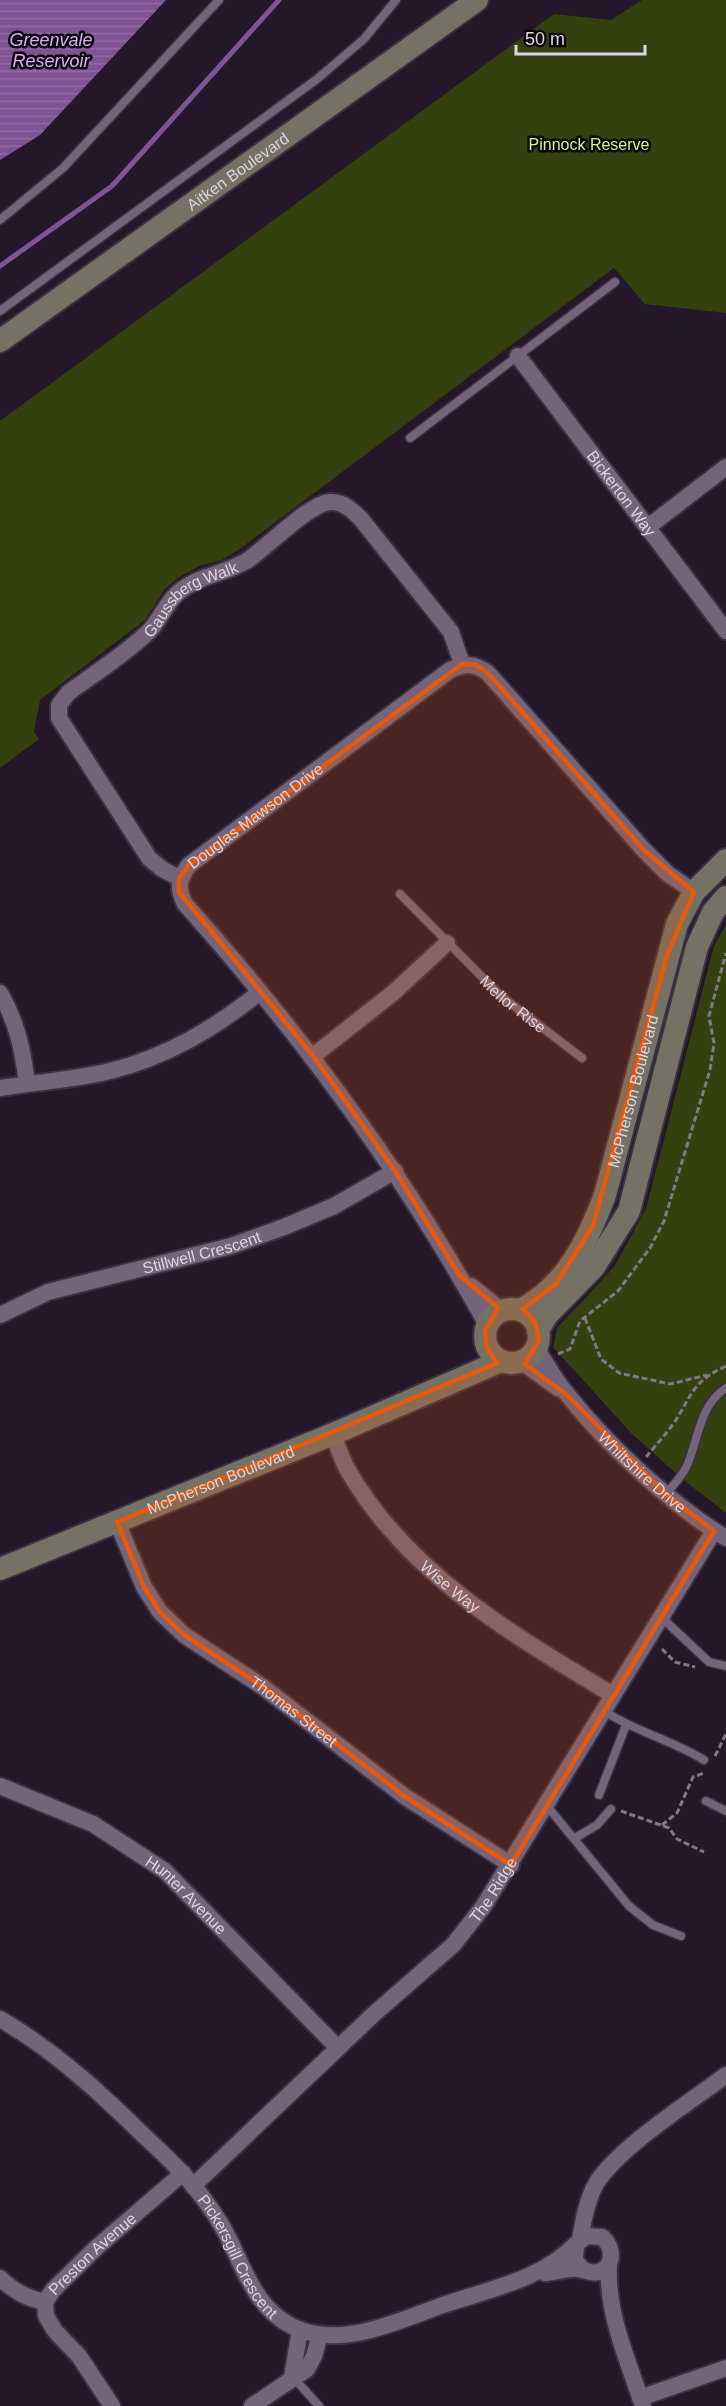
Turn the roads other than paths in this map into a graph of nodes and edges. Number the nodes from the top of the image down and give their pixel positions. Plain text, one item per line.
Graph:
1 (219, 0) edge
2 (396, 0) edge
3 (477, 0) edge
4 (0, 220) edge
5 (615, 282) dead end
6 (0, 311) edge
7 (0, 341) edge
8 (518, 356) junction
9 (410, 438) dead end
10 (726, 467) edge
11 (648, 527) junction
12 (726, 631) edge
13 (462, 664) junction
14 (726, 860) edge
15 (179, 878) junction
16 (694, 892) junction
17 (400, 894) dead end
18 (726, 897) edge
19 (447, 944) junction
20 (260, 992) junction
21 (0, 993) edge
22 (313, 1056) junction
23 (582, 1058) dead end
24 (27, 1084) junction
25 (0, 1088) edge
26 (395, 1171) junction
27 (0, 1315) edge
28 (498, 1322) junction
29 (528, 1352) junction
30 (442, 1386) junction
31 (726, 1388) edge
32 (333, 1434) junction
33 (666, 1494) junction
34 (117, 1522) junction
35 (720, 1534) edge
36 (0, 1569) edge
37 (661, 1617) junction
38 (726, 1666) edge
39 (614, 1695) junction
40 (604, 1711) junction
41 (626, 1725) junction
42 (708, 1763) road end
43 (0, 1786) edge
44 (599, 1795) dead end
45 (706, 1801) dead end
46 (547, 1806) junction
47 (611, 1809) road end
48 (726, 1811) edge
49 (575, 1838) junction
50 (512, 1864) junction
51 (681, 1936) dead end
52 (0, 2019) edge
53 (338, 2048) junction
54 (726, 2075) edge
55 (188, 2180) junction
56 (596, 2183) junction
57 (602, 2237) junction
58 (578, 2242) junction
59 (609, 2264) junction
60 (584, 2270) junction
61 (532, 2275) junction
62 (0, 2278) edge
63 (45, 2302) junction
64 (613, 2316) junction
65 (300, 2330) junction
66 (320, 2335) junction
67 (726, 2368) edge
68 (292, 2377) junction
69 (641, 2402) edge
70 (112, 2406) edge
71 (252, 2406) edge
72 (319, 2406) edge

1 - 4 lane
2 - 6 lane
3 - 7 street, Aitken Boulevard
5 - 8 lane
8 - 9 lane
8 - 11 street, Bickerton Way
10 - 11 street
11 - 12 street, Bickerton Way
13 - 15 street, Douglas Mawson Drive
13 - 15 street, Gaussberg Walk
13 - 16 street
14 - 16 street, McPherson Boulevard
15 - 20 street, Douglas Mawson Drive
16 - 28 street, McPherson Boulevard
17 - 19 lane, Mellor Rise
18 - 29 street, McPherson Boulevard
19 - 22 street
19 - 23 lane, Mellor Rise
20 - 22 street, Douglas Mawson Drive
20 - 24 street
21 - 24 street
22 - 26 street, Douglas Mawson Drive
24 - 25 street
26 - 27 street, Stillwell Crescent
26 - 28 street, Douglas Mawson Drive
28 - 29 street
28 - 29 street
28 - 30 street, McPherson Boulevard
29 - 30 street, McPherson Boulevard
29 - 33 street, Whiltshire Drive
30 - 32 street, McPherson Boulevard
31 - 33 lane
32 - 34 street, McPherson Boulevard
32 - 39 street, Wise Way
33 - 35 street, Whiltshire Drive
34 - 36 street, McPherson Boulevard
34 - 50 street, Thomas Street
35 - 37 street, The Ridge
37 - 38 lane
37 - 39 street, The Ridge
39 - 40 street, The Ridge
40 - 41 lane
40 - 46 street, The Ridge
41 - 42 lane
41 - 44 lane
43 - 53 street, Hunter Avenue
45 - 48 lane
46 - 49 lane
46 - 50 street, The Ridge
47 - 49 lane
49 - 51 lane
50 - 53 street, The Ridge
52 - 55 street, Pickersgill Crescent
53 - 55 street, The Ridge
54 - 56 street
55 - 63 street, Preston Avenue
55 - 65 street, Pickersgill Crescent
56 - 57 street
56 - 58 street
57 - 58 street
57 - 59 street
58 - 60 street
58 - 61 street, Pickersgill Crescent
59 - 60 street
59 - 64 street
60 - 61 street, Pickersgill Crescent
60 - 64 street
61 - 66 street, Pickersgill Crescent
62 - 63 street
63 - 70 street, Preston Avenue
64 - 69 street
65 - 66 street, Pickersgill Crescent
65 - 68 street
66 - 68 street
67 - 69 street
68 - 71 street
68 - 72 lane

